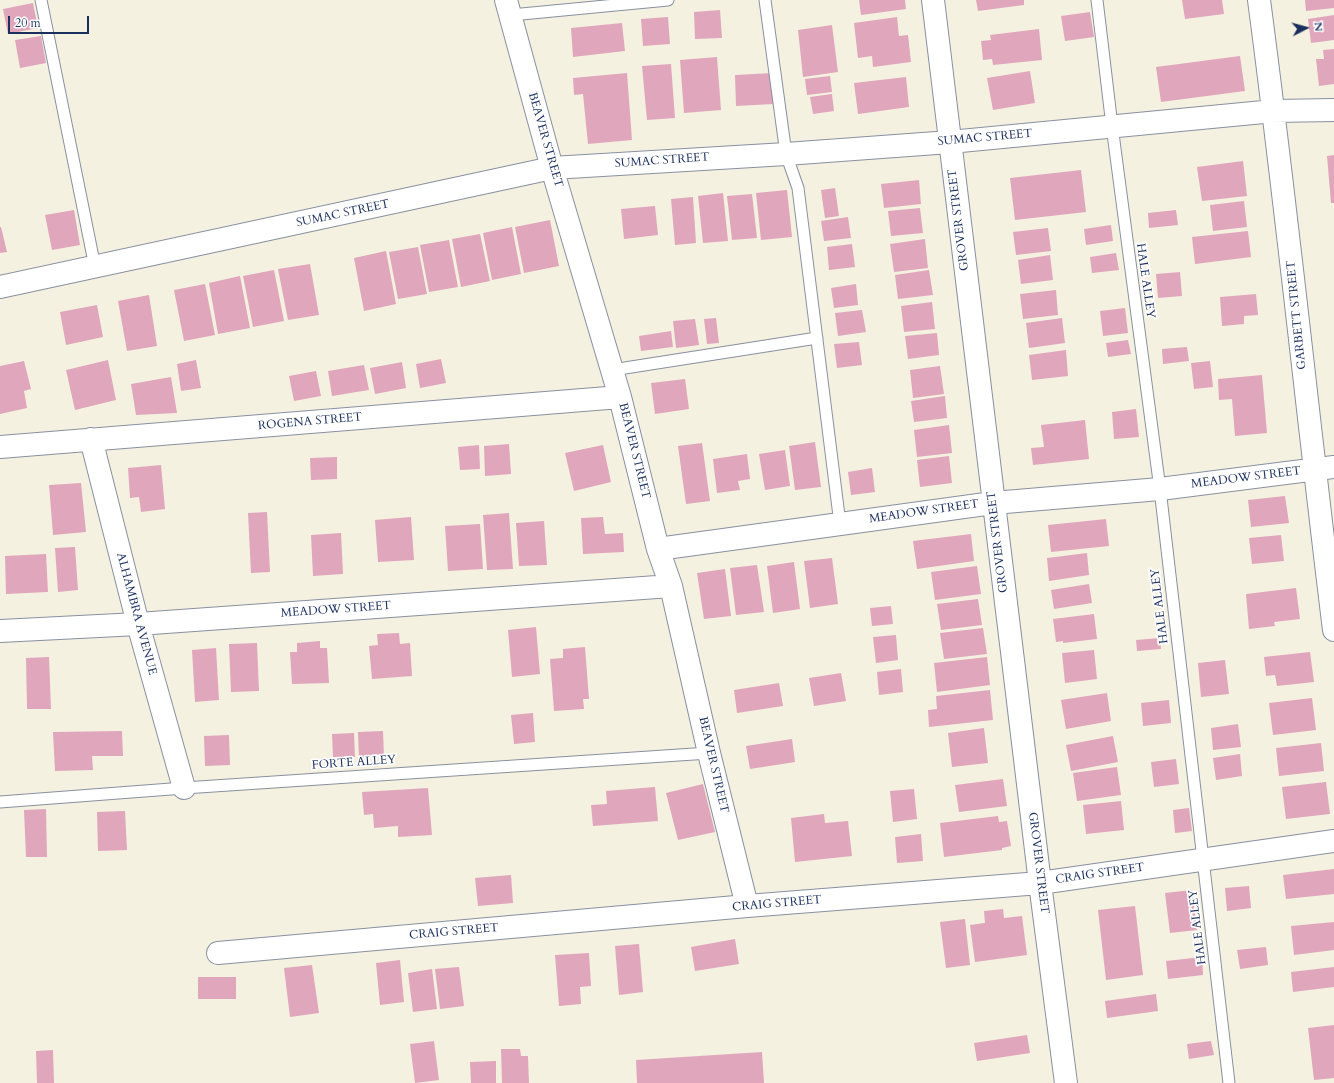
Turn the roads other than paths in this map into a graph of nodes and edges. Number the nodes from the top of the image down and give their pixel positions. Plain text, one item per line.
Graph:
1 (41, 0) edge
2 (668, 0) edge
3 (765, 0) edge
4 (933, 0) edge
5 (1097, 0) edge
6 (1259, 0) edge
7 (508, 8) edge
8 (1334, 110) edge
9 (1274, 112) junction
10 (1112, 126) junction
11 (950, 142) junction
12 (786, 154) junction
13 (552, 168) junction
14 (95, 267) junction
15 (0, 288) edge
16 (817, 338) junction
17 (612, 370) junction
18 (620, 397) junction
19 (91, 439) junction
20 (0, 447) edge
21 (1324, 468) edge
22 (1160, 489) junction
23 (994, 502) junction
24 (840, 524) junction
25 (658, 549) junction
26 (671, 586) junction
27 (138, 624) junction
28 (1334, 630) edge
29 (0, 631) edge
30 (709, 753) junction
31 (184, 788) junction
32 (0, 802) edge
33 (1334, 841) edge
34 (1203, 860) junction
35 (1040, 883) junction
36 (747, 906) junction
37 (218, 952) dead end
38 (1066, 1083) edge
39 (1229, 1083) edge

1 - 14 lane
2 - 7 lane
3 - 12 lane
4 - 11 street, GROVER STREET
5 - 10 lane, HALE ALLEY
6 - 9 street, GARBETT STREET
7 - 13 street, BEAVER STREET
8 - 9 street, SUMAC STREET
9 - 10 street, SUMAC STREET
9 - 21 street, GARBETT STREET
10 - 11 street, SUMAC STREET
10 - 22 lane, HALE ALLEY
11 - 12 street, SUMAC STREET
11 - 23 street, GROVER STREET
12 - 13 street, SUMAC STREET
12 - 16 lane
13 - 14 street, SUMAC STREET
13 - 17 street, BEAVER STREET
14 - 15 street, SUMAC STREET
16 - 17 lane
16 - 24 lane
17 - 18 street, BEAVER STREET
18 - 19 street, ROGENA STREET
18 - 25 street, BEAVER STREET
19 - 20 street, ROGENA STREET
19 - 27 street, ALHAMBRA AVENUE
21 - 22 street, MEADOW STREET
21 - 28 street, GARBETT STREET
22 - 23 street, MEADOW STREET
22 - 34 lane, HALE ALLEY
23 - 24 street, MEADOW STREET
23 - 35 street, GROVER STREET
24 - 25 street, MEADOW STREET
25 - 26 street, BEAVER STREET
26 - 27 street, MEADOW STREET
26 - 30 street, BEAVER STREET
27 - 29 street, MEADOW STREET
27 - 31 street, ALHAMBRA AVENUE
30 - 31 lane, FORTE ALLEY
30 - 36 street, BEAVER STREET
31 - 32 lane, FORTE ALLEY
33 - 34 street, CRAIG STREET
34 - 35 street, CRAIG STREET
34 - 39 lane, HALE ALLEY
35 - 36 street, CRAIG STREET
35 - 38 street, GROVER STREET
36 - 37 street, CRAIG STREET

